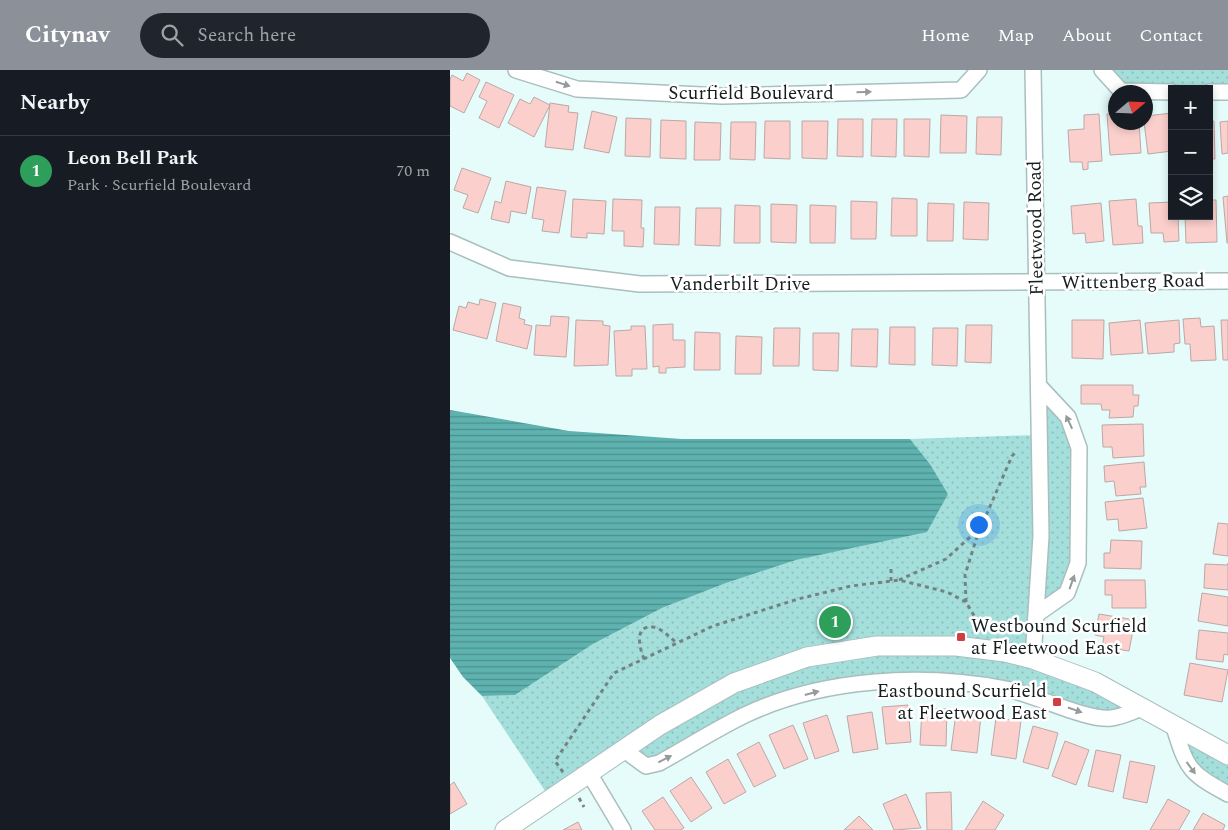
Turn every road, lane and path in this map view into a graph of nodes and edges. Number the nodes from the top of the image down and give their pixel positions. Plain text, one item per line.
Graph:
1 (516, 70) edge
2 (979, 70) edge
3 (1033, 70) edge
4 (1102, 70) edge
5 (1168, 92) edge
6 (1213, 92) edge
7 (1228, 92) edge
8 (450, 242) edge
9 (1228, 281) edge
10 (1037, 283) junction
11 (1039, 386) junction
12 (1016, 452) dead end
13 (980, 527) junction
14 (891, 566) dead end
15 (899, 580) junction
16 (890, 581) junction
17 (966, 602) junction
18 (1037, 614) junction
19 (976, 619) dead end
20 (677, 643) junction
21 (644, 659) junction
22 (1033, 659) junction
23 (1140, 709) junction
24 (1174, 727) junction
25 (623, 749) junction
26 (1228, 755) edge
27 (555, 761) dead end
28 (589, 773) junction
29 (1228, 794) edge
30 (505, 830) edge
31 (623, 830) edge

1 -> 2 street, Scurfield Boulevard
3 - 10 street, Fleetwood Road
4 - 5 street
6 - 7 street
8 - 10 street, Vanderbilt Drive
9 - 10 street, Wittenberg Road
10 - 11 street, Fleetwood Road
11 - 18 street, Fleetwood Road
18 -> 11 street
12 - 13 path
13 - 15 path
13 - 17 path
14 - 16 path
15 - 16 path
15 - 17 path
16 - 20 path
17 - 19 path
18 - 22 street, Fleetwood Road
20 - 21 path
20 - 21 path
21 - 27 path
22 - 23 street
22 - 25 street
23 - 24 street
25 -> 23 street
24 - 26 street
24 -> 29 street
25 - 28 street
28 - 30 street
28 - 31 street

